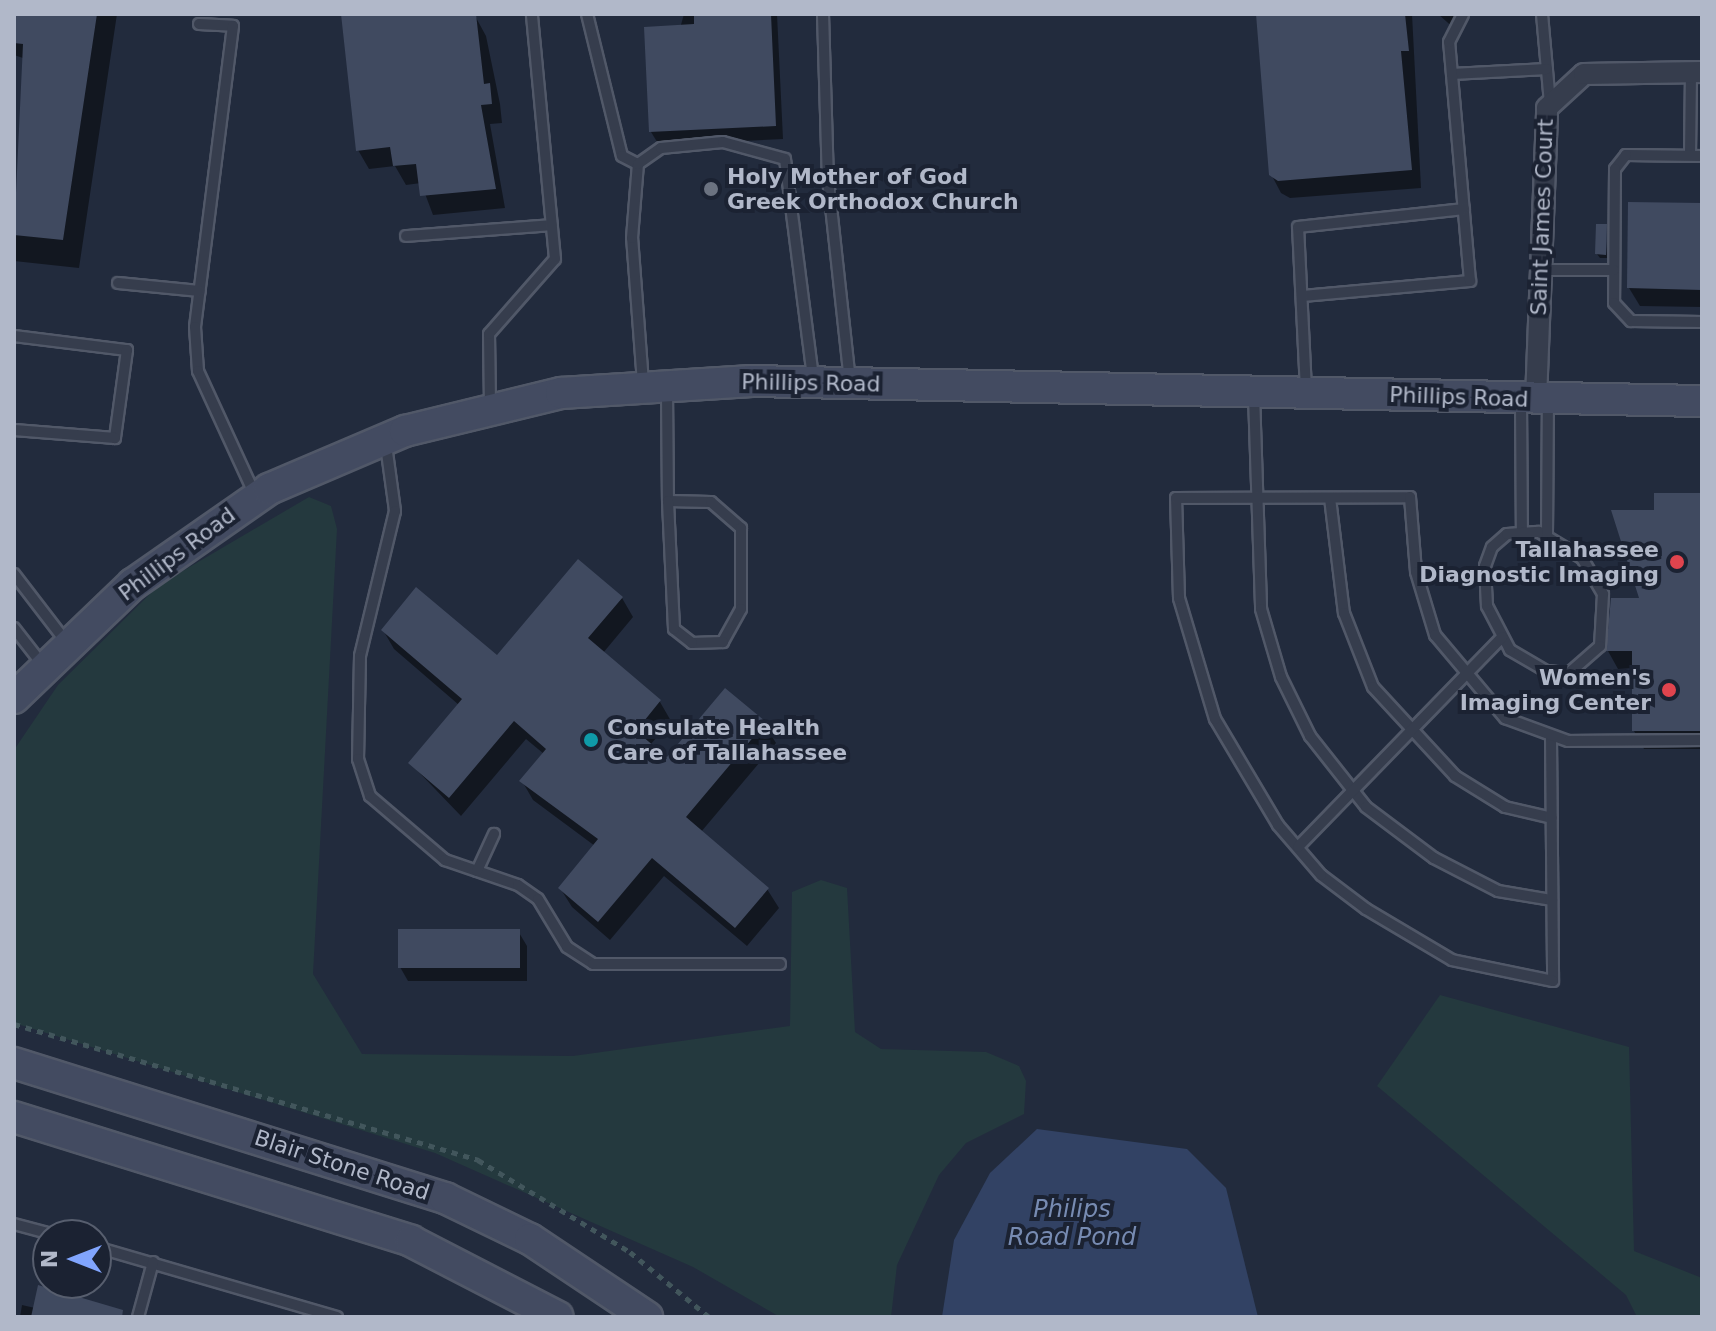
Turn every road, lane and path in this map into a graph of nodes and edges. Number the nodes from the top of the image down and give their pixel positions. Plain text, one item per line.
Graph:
1 (532, 14) edge
2 (587, 14) edge
3 (823, 14) edge
4 (1463, 14) edge
5 (1542, 14) edge
6 (199, 24) dead end
7 (1547, 69) junction
8 (1696, 72) edge
9 (1452, 74) junction
10 (1550, 103) junction
11 (1696, 156) edge
12 (638, 164) junction
13 (1464, 209) junction
14 (552, 225) junction
15 (406, 236) dead end
16 (1539, 270) junction
17 (1614, 270) junction
18 (118, 283) dead end
19 (200, 291) junction
20 (1302, 296) junction
21 (1702, 322) edge
22 (14, 336) edge
23 (813, 383) junction
24 (850, 383) junction
25 (655, 384) junction
26 (1254, 392) junction
27 (1306, 393) junction
28 (1535, 399) junction
29 (1702, 401) edge
30 (490, 407) junction
31 (14, 430) edge
32 (385, 439) junction
33 (256, 497) junction
34 (1255, 498) junction
35 (1330, 498) junction
36 (668, 501) junction
37 (1522, 532) junction
38 (1547, 535) junction
39 (14, 574) edge
40 (14, 628) edge
41 (1502, 637) junction
42 (67, 643) junction
43 (44, 666) junction
44 (1463, 677) junction
45 (14, 698) edge
46 (1409, 732) junction
47 (1551, 738) junction
48 (1702, 740) edge
49 (1352, 791) junction
50 (1552, 818) junction
51 (494, 834) dead end
52 (1298, 847) junction
53 (477, 871) junction
54 (1552, 900) junction
55 (780, 964) dead end
56 (14, 1063) edge
57 (14, 1117) edge
58 (112, 1251) edge
59 (153, 1262) junction
60 (138, 1317) edge
61 (337, 1317) edge
62 (558, 1317) edge
63 (647, 1317) edge

1 - 14 lane
2 - 12 lane
3 - 24 lane
4 - 9 lane
5 - 7 lane
6 - 19 lane
7 - 9 lane
7 - 10 lane
8 - 10 street, Saint James Court
8 - 11 lane
9 - 13 lane
10 - 16 street, Saint James Court
11 - 17 lane
12 - 23 lane
12 - 25 lane
13 - 20 lane
13 - 20 lane
14 - 15 lane
14 - 30 lane
16 - 17 lane
16 - 28 street, Saint James Court
17 - 21 lane
18 - 19 lane
19 - 33 lane
20 - 27 lane
22 - 31 lane
23 - 24 street, Phillips Road
23 - 25 street, Phillips Road
24 - 26 street, Phillips Road
25 - 30 street, Phillips Road
25 - 36 lane
26 - 27 street, Phillips Road
26 - 34 lane
27 - 28 street, Phillips Road
28 - 29 street, Phillips Road
28 - 37 lane
28 - 38 lane
30 - 32 street, Phillips Road
32 - 33 street, Phillips Road
32 - 53 lane
33 - 42 street, Phillips Road
34 - 35 lane
34 - 49 lane
34 - 52 lane
35 - 44 lane
35 - 46 lane
36 - 36 lane
37 - 38 lane
37 - 41 lane
38 - 41 lane
39 - 42 lane
40 - 43 lane
41 - 44 lane
42 - 43 street, Phillips Road
43 - 45 street, Phillips Road
44 - 46 lane
44 - 47 lane
46 - 49 lane
46 - 50 lane
47 - 48 lane
47 - 50 lane
49 - 52 lane
49 - 54 lane
50 - 54 lane
51 - 53 lane
52 - 54 lane
53 - 55 lane
56 - 63 street, Blair Stone Road
57 - 62 street
58 - 59 lane
59 - 60 lane
59 - 61 lane

